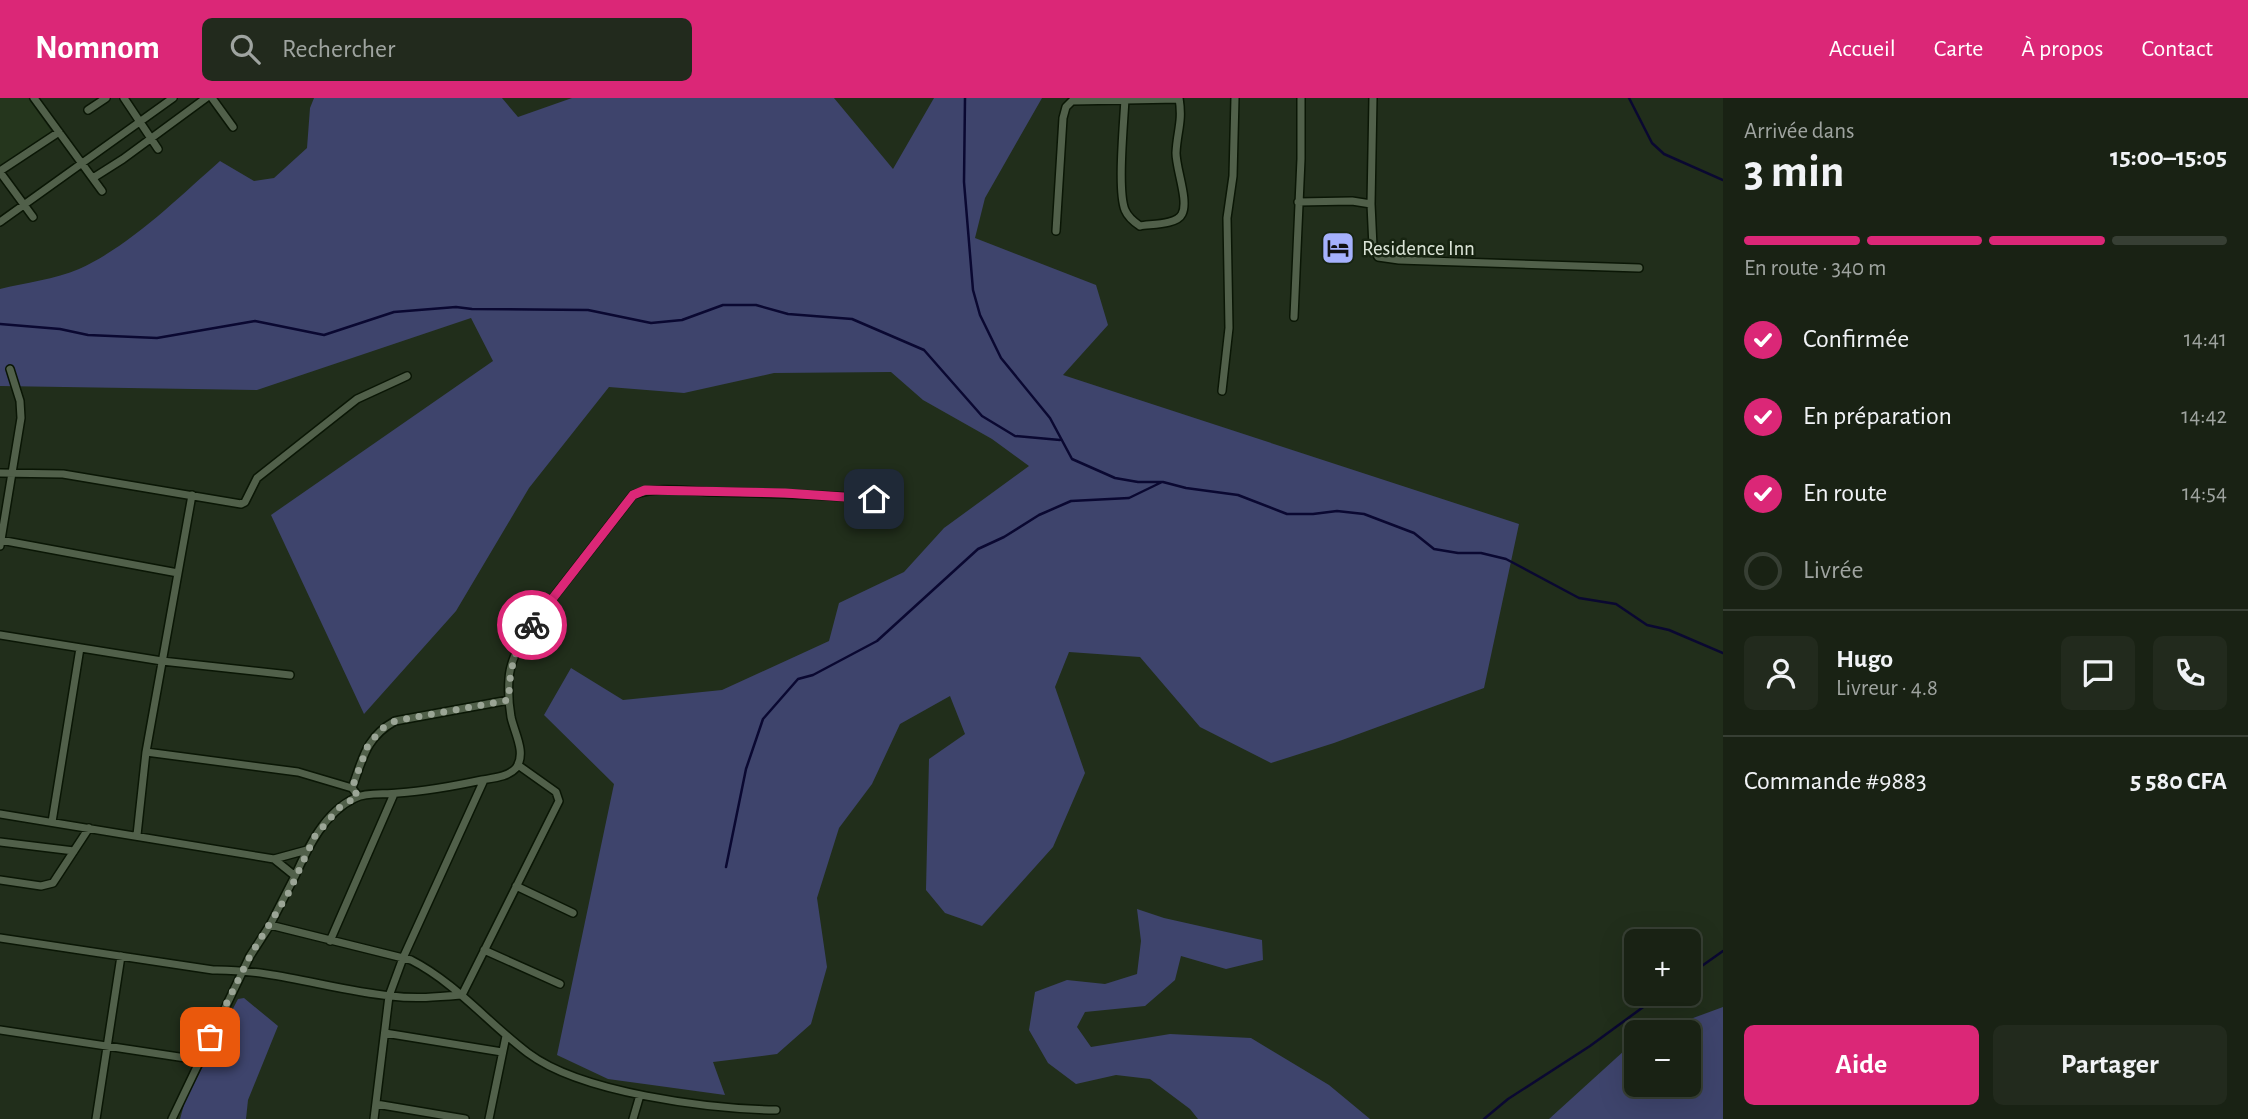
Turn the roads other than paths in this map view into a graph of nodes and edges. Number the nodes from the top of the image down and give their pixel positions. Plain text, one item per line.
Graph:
1 (34, 98) edge
2 (106, 98) edge
3 (124, 98) edge
4 (173, 98) edge
5 (206, 98) edge
6 (212, 98) edge
7 (1179, 98) edge
8 (1235, 98) edge
9 (1301, 98) edge
10 (1373, 98) edge
11 (1125, 100) edge
12 (88, 110) dead end
13 (141, 122) junction
14 (233, 127) dead end
15 (59, 132) junction
16 (151, 138) junction
17 (158, 149) dead end
18 (82, 163) junction
19 (0, 172) edge
20 (93, 178) junction
21 (102, 191) dead end
22 (1298, 202) junction
23 (1371, 204) junction
24 (24, 205) junction
25 (33, 217) dead end
26 (0, 222) edge
27 (1056, 231) dead end
28 (1639, 268) dead end
29 (1294, 317) dead end
30 (10, 369) dead end
31 (407, 376) dead end
32 (1222, 391) dead end
33 (0, 472) edge
34 (12, 475) junction
35 (192, 495) junction
36 (874, 499) dead end
37 (0, 542) edge
38 (178, 573) junction
39 (0, 635) edge
40 (80, 648) junction
41 (162, 661) junction
42 (290, 674) dead end
43 (509, 700) junction
44 (146, 752) junction
45 (518, 765) junction
46 (484, 780) junction
47 (352, 788) junction
48 (394, 794) junction
49 (358, 796) junction
50 (0, 814) edge
51 (52, 822) junction
52 (89, 828) junction
53 (137, 835) junction
54 (0, 842) edge
55 (307, 850) junction
56 (74, 851) junction
57 (274, 859) junction
58 (295, 876) junction
59 (0, 880) edge
60 (516, 886) junction
61 (573, 914) dead end
62 (270, 925) junction
63 (0, 938) edge
64 (330, 941) junction
65 (484, 950) junction
66 (121, 956) junction
67 (403, 958) junction
68 (243, 970) junction
69 (560, 984) dead end
70 (462, 995) junction
71 (389, 996) junction
72 (0, 1030) edge
73 (384, 1033) junction
74 (506, 1035) junction
75 (107, 1046) junction
76 (502, 1052) junction
77 (199, 1060) junction
78 (640, 1095) junction
79 (376, 1104) junction
80 (776, 1110) dead end
81 (96, 1119) edge
82 (172, 1119) edge
83 (374, 1119) edge
84 (465, 1119) edge
85 (489, 1119) edge
86 (634, 1119) edge

1 - 15 street
2 - 12 street
3 - 13 street
4 - 13 street
5 - 16 street
6 - 14 street
7 - 11 street
7 - 11 street
8 - 32 street
9 - 22 street
10 - 23 street
11 - 27 street
13 - 16 street
13 - 18 street
15 - 18 street
15 - 19 street
16 - 17 street
16 - 20 street
18 - 20 street
18 - 24 street
19 - 24 street
20 - 21 street
22 - 23 street
22 - 29 street
23 - 28 street
24 - 25 street
24 - 26 street
30 - 34 street
31 - 35 street
33 - 34 street
34 - 35 street
34 - 37 street
35 - 38 street
36 - 43 street
37 - 38 street
38 - 41 street
39 - 40 street
40 - 41 street
40 - 51 street
41 - 42 street
41 - 44 street
43 - 45 street
43 - 47 street
44 - 47 street
44 - 53 street
45 - 46 street
45 - 60 street
46 - 48 street
46 - 67 street
47 - 49 street
48 - 49 street
48 - 64 street
49 - 55 street
50 - 51 street
51 - 52 street
52 - 53 street
52 - 56 street
53 - 57 street
54 - 56 street
55 - 57 street
55 - 58 street
56 - 59 street
57 - 58 street
58 - 62 street
60 - 61 street
60 - 65 street
62 - 64 street
62 - 68 street
63 - 66 street
64 - 67 street
65 - 69 street
65 - 70 street
66 - 68 street
66 - 75 street
67 - 70 street
67 - 71 street
68 - 71 street
68 - 77 street
70 - 71 street
70 - 74 street
71 - 73 street
72 - 75 street
73 - 76 street
73 - 79 street
74 - 76 street
74 - 78 street
75 - 77 street
75 - 81 street
76 - 85 street
77 - 82 street
78 - 80 street
78 - 86 street
79 - 83 street
79 - 84 street

